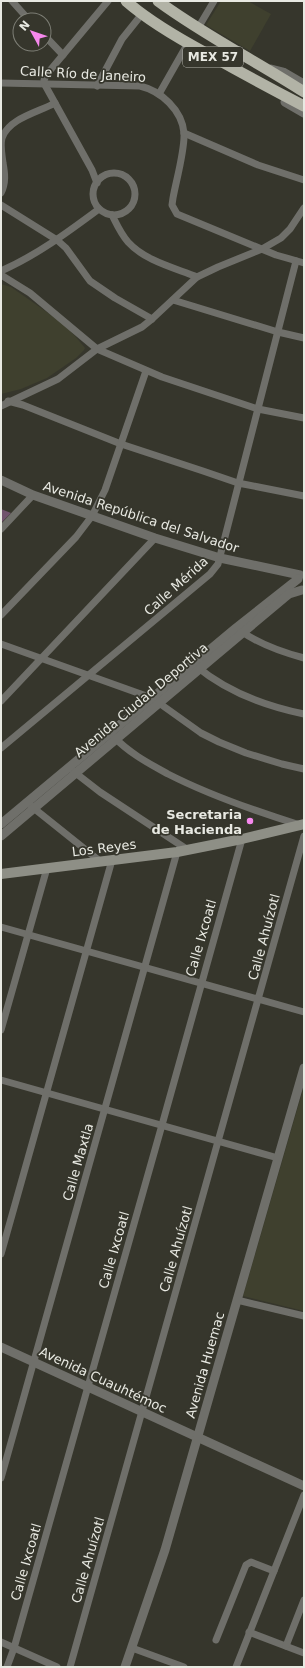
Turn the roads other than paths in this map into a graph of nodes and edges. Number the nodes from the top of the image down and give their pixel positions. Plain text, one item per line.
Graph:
1 (12, 1) edge
2 (108, 1) edge
3 (126, 1) edge
4 (158, 1) edge
5 (214, 1) edge
6 (22, 12) edge
7 (142, 14) junction
8 (198, 28) junction
9 (52, 43) edge
10 (188, 43) junction
11 (63, 55) junction
12 (269, 69) junction
13 (256, 82) junction
14 (1, 83) edge
15 (304, 84) edge
16 (45, 85) junction
17 (97, 86) junction
18 (304, 92) edge
19 (159, 94) junction
20 (56, 103) junction
21 (304, 106) edge
22 (304, 113) edge
23 (184, 133) junction
24 (304, 180) edge
25 (97, 182) junction
26 (1, 193) edge
27 (1, 205) edge
28 (304, 208) edge
29 (99, 209) junction
30 (112, 216) junction
31 (57, 240) junction
32 (262, 249) junction
33 (296, 261) junction
34 (304, 262) edge
35 (1, 271) edge
36 (1, 275) edge
37 (197, 277) junction
38 (173, 300) junction
39 (152, 319) junction
40 (278, 332) junction
41 (304, 338) edge
42 (97, 349) junction
43 (146, 371) junction
44 (1, 400) edge
45 (10, 401) junction
46 (1, 406) edge
47 (258, 409) junction
48 (304, 418) edge
49 (122, 444) junction
50 (1, 480) edge
51 (238, 483) junction
52 (33, 495) junction
53 (304, 496) edge
54 (92, 516) junction
55 (1, 529) edge
56 (155, 538) junction
57 (220, 558) junction
58 (301, 575) edge
59 (303, 591) edge
60 (1, 615) edge
61 (239, 630) junction
62 (1, 644) edge
63 (304, 658) edge
64 (42, 659) junction
65 (196, 666) junction
66 (89, 675) junction
67 (156, 700) junction
68 (1, 701) edge
69 (304, 714) edge
70 (113, 736) junction
71 (1, 748) edge
72 (304, 769) edge
73 (72, 770) junction
74 (30, 806) junction
75 (1, 824) edge
76 (302, 824) edge
77 (1, 836) edge
78 (304, 836) edge
79 (242, 839) junction
80 (188, 850) junction
81 (177, 852) junction
82 (112, 860) junction
83 (101, 862) junction
84 (47, 868) junction
85 (1, 874) edge
86 (1, 927) edge
87 (28, 935) junction
88 (87, 951) junction
89 (145, 967) junction
90 (201, 983) junction
91 (259, 999) junction
92 (304, 1012) edge
93 (1, 1030) edge
94 (304, 1068) edge
95 (1, 1080) edge
96 (46, 1092) junction
97 (105, 1109) junction
98 (162, 1125) junction
99 (219, 1141) junction
100 (278, 1158) junction
101 (1, 1254) edge
102 (237, 1300) junction
103 (304, 1316) edge
104 (1, 1347) edge
105 (34, 1362) junction
106 (87, 1386) junction
107 (143, 1412) junction
108 (198, 1438) junction
109 (1, 1478) edge
110 (304, 1486) edge
111 (304, 1495) edge
112 (274, 1571) junction
113 (304, 1600) edge
114 (249, 1632) junction
115 (216, 1640) dead end
116 (1, 1642) edge
117 (286, 1646) junction
118 (14, 1648) junction
119 (132, 1648) junction
120 (304, 1653) edge
121 (7, 1667) edge
122 (57, 1667) edge
123 (70, 1667) edge
124 (125, 1667) edge
125 (182, 1667) edge
126 (236, 1667) edge

1 - 6 street
2 - 11 street
3 - 7 highway, MEX 57
4 - 8 highway, MEX 57
5 - 8 street
7 - 10 highway, MEX 57
7 - 17 street
8 - 12 highway, MEX 57
9 - 11 street
10 - 13 highway, MEX 57
10 - 19 street
11 - 16 street
12 - 15 street
12 - 18 highway, MEX 57
13 - 21 highway, MEX 57
13 - 22 street
14 - 16 street, Calle Río de Janeiro
16 - 17 street, Calle Río de Janeiro
16 - 20 street
17 - 19 street, Calle Río de Janeiro
19 - 23 street, Calle Río de Janeiro
20 - 25 street
20 - 26 street
23 - 24 street
23 - 32 street, Calle Río de Janeiro
25 - 29 street
25 - 30 street
27 - 31 street
28 - 32 street
29 - 30 street
29 - 31 street
30 - 37 street
31 - 35 street
31 - 39 street
32 - 33 street, Calle Río de Janeiro
32 - 37 street
33 - 34 street, Calle Río de Janeiro
33 - 40 street, Calle Mérida
36 - 42 street
37 - 38 street
38 - 39 street
38 - 40 street
39 - 42 street
40 - 41 street
40 - 47 street, Calle Mérida
42 - 43 street
42 - 45 street
43 - 47 street
43 - 49 street
44 - 45 street
45 - 46 street
45 - 49 street
47 - 48 street
47 - 51 street, Calle Mérida
49 - 51 street
49 - 54 street
50 - 52 street, Avenida República del Salvador
51 - 53 street
51 - 57 street, Calle Mérida
52 - 54 street, Avenida República del Salvador
52 - 55 street
54 - 56 street, Avenida República del Salvador
54 - 60 street
56 - 57 street, Avenida República del Salvador
56 - 64 street
57 - 58 street, Avenida República del Salvador
57 - 66 street, Calle Mérida
58 - 59 street
58 - 61 street, Avenida Ciudad Deportiva
59 - 61 street, Avenida Ciudad Deportiva
61 - 63 street
61 - 65 street, Avenida Ciudad Deportiva
62 - 64 street
64 - 66 street
64 - 68 street
65 - 67 street, Avenida Ciudad Deportiva
65 - 69 street
66 - 67 street
66 - 71 street, Calle Mérida
67 - 70 street, Avenida Ciudad Deportiva
67 - 72 street
70 - 73 street, Avenida Ciudad Deportiva
70 - 76 street
73 - 74 street, Avenida Ciudad Deportiva
73 - 80 street
74 - 75 street, Avenida Ciudad Deportiva
74 - 77 street, Avenida Ciudad Deportiva
74 - 83 street
76 - 79 main road, Los Reyes
78 - 91 street, Calle Ahuízotl
79 - 80 main road, Los Reyes
79 - 90 street, Calle Ixcoatl
80 - 81 main road, Los Reyes
81 - 82 main road, Los Reyes
81 - 89 street, Calle Maxtla
82 - 83 main road, Los Reyes
82 - 88 street
83 - 84 main road, Los Reyes
84 - 85 main road, Los Reyes
84 - 87 street
86 - 87 street
87 - 88 street
87 - 93 street
88 - 89 street
88 - 96 street
89 - 90 street
89 - 97 street, Calle Maxtla
90 - 91 street
90 - 98 street, Calle Ixcoatl
91 - 92 street
91 - 99 street, Calle Ahuízotl
94 - 100 street, Avenida Huemac
95 - 96 street
96 - 97 street
96 - 101 street
97 - 98 street
97 - 105 street, Calle Maxtla
98 - 99 street
98 - 106 street, Calle Ixcoatl
99 - 100 street
99 - 107 street, Calle Ahuízotl
100 - 102 street, Avenida Huemac
102 - 103 street
102 - 108 street, Avenida Huemac
104 - 105 street, Avenida Cuauhtémoc
105 - 106 street, Avenida Cuauhtémoc
105 - 109 street, Calle Maxtla
106 - 107 street, Avenida Cuauhtémoc
106 - 118 street, Calle Ixcoatl
107 - 108 street, Avenida Cuauhtémoc
107 - 123 street, Calle Ahuízotl
108 - 110 street, Avenida Cuauhtémoc
108 - 119 street, Avenida Huemac
111 - 112 street
112 - 114 street
112 - 115 street
113 - 117 street
114 - 117 street
114 - 126 street
116 - 118 street
117 - 120 street
118 - 121 street, Calle Ixcoatl
118 - 122 street
119 - 124 street, Avenida Huemac
119 - 125 street

